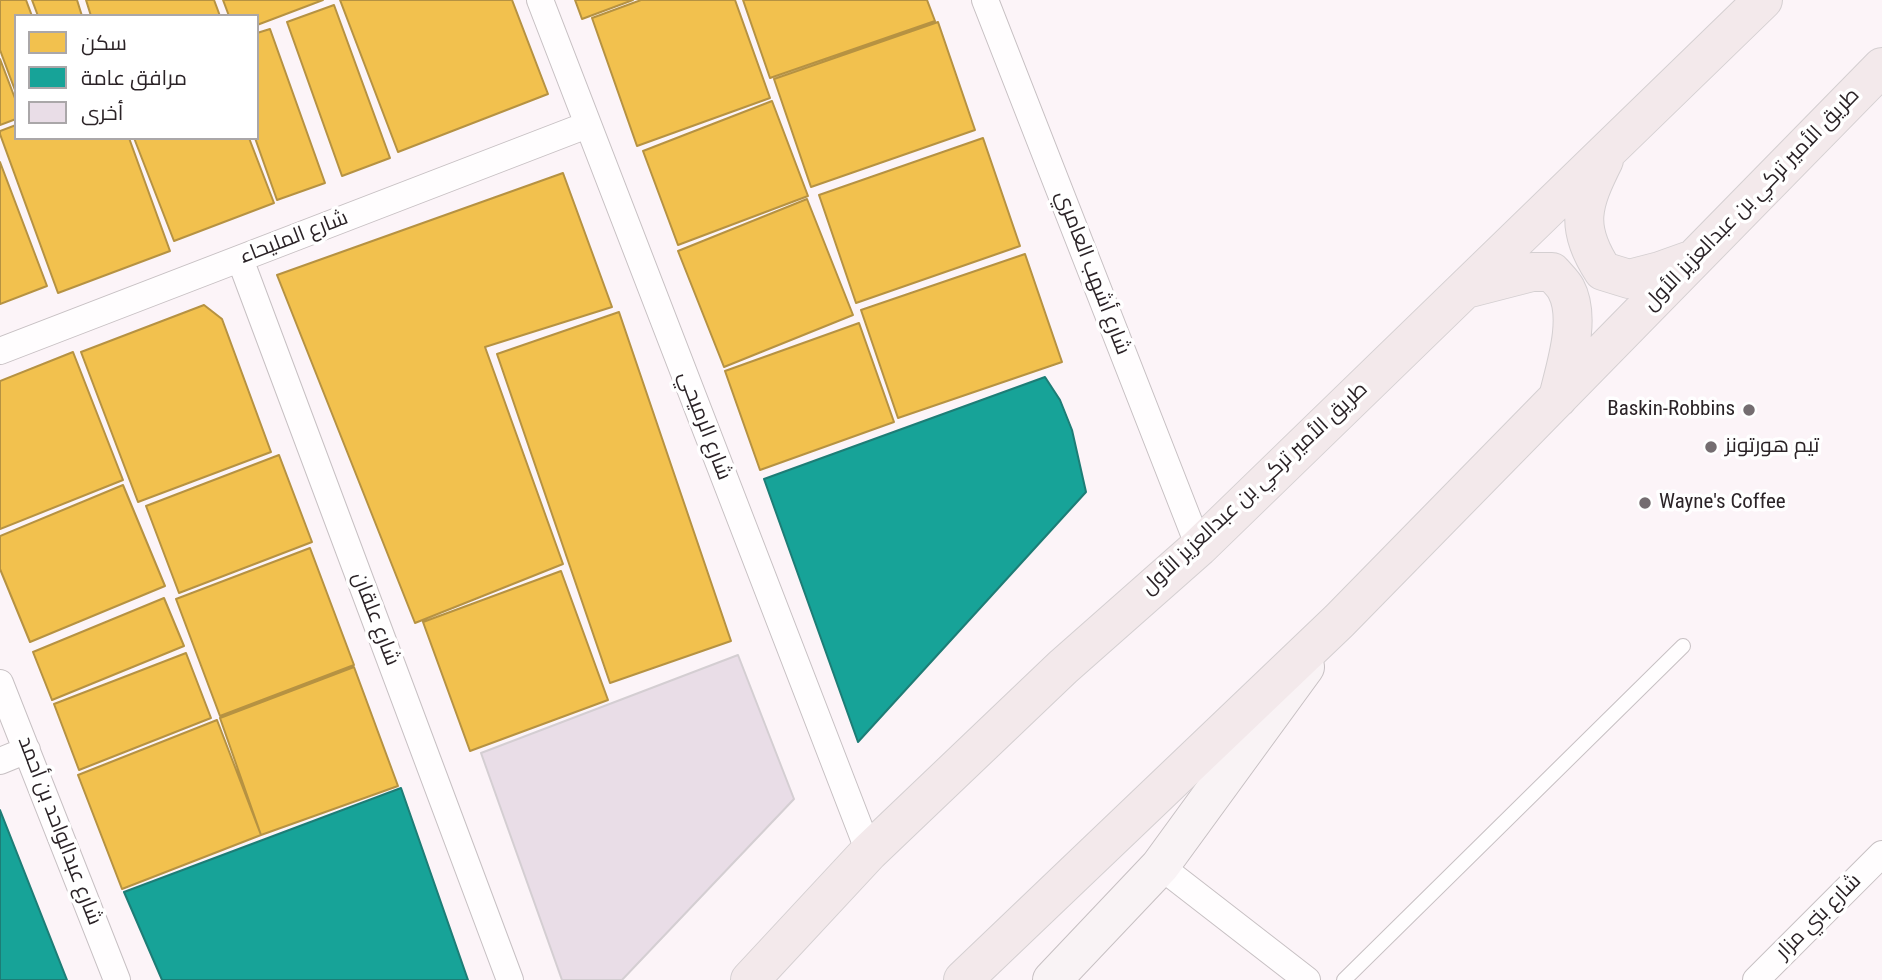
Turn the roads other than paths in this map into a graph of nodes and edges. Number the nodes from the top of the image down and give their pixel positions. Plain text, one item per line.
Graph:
1 (540, 0) edge
2 (1763, 0) edge
3 (989, 2) edge
4 (1882, 67) edge
5 (587, 125) junction
6 (1609, 148) junction
7 (240, 259) junction
8 (1693, 260) junction
9 (1465, 289) junction
10 (0, 351) edge
11 (1558, 398) junction
12 (1199, 547) junction
13 (1339, 621) junction
14 (1683, 646) dead end
15 (0, 683) edge
16 (27, 750) junction
17 (0, 761) edge
18 (869, 852) junction
19 (1160, 866) junction
20 (1877, 869) edge
21 (117, 980) edge
22 (510, 980) edge
23 (750, 980) edge
24 (963, 980) edge
25 (1052, 980) edge
26 (1307, 980) edge
27 (1343, 980) edge
28 (1756, 980) edge

1 - 5 street, شارع الرميحي
2 - 6 main road, طريق الأمير تركي بن عبدالعزيز الأول
3 - 12 street, شارع أشهب العامري
4 - 8 main road, طريق الأمير تركي بن عبدالعزيز الأول
5 - 7 street, شارع المليحاء
5 - 18 street, شارع الرميحي
6 - 8 main road
6 - 9 main road, طريق الأمير تركي بن عبدالعزيز الأول
7 - 10 street, شارع المليحاء
7 - 22 street, شارع علقان
8 - 11 main road, طريق الأمير تركي بن عبدالعزيز الأول
9 - 11 main road
9 - 12 main road, طريق الأمير تركي بن عبدالعزيز الأول
11 - 13 main road, طريق الأمير تركي بن عبدالعزيز الأول
12 - 18 main road, طريق الأمير تركي بن عبدالعزيز الأول
13 - 19 street
13 - 24 main road, طريق الأمير تركي بن عبدالعزيز الأول
14 - 27 lane
15 - 16 street, شارع عبدالواحد بن أحمد
16 - 17 street
16 - 21 street, شارع عبدالواحد بن أحمد
18 - 23 main road, طريق الأمير تركي بن عبدالعزيز الأول
19 - 25 street
19 - 26 street
20 - 28 street, شارع بني مزار

